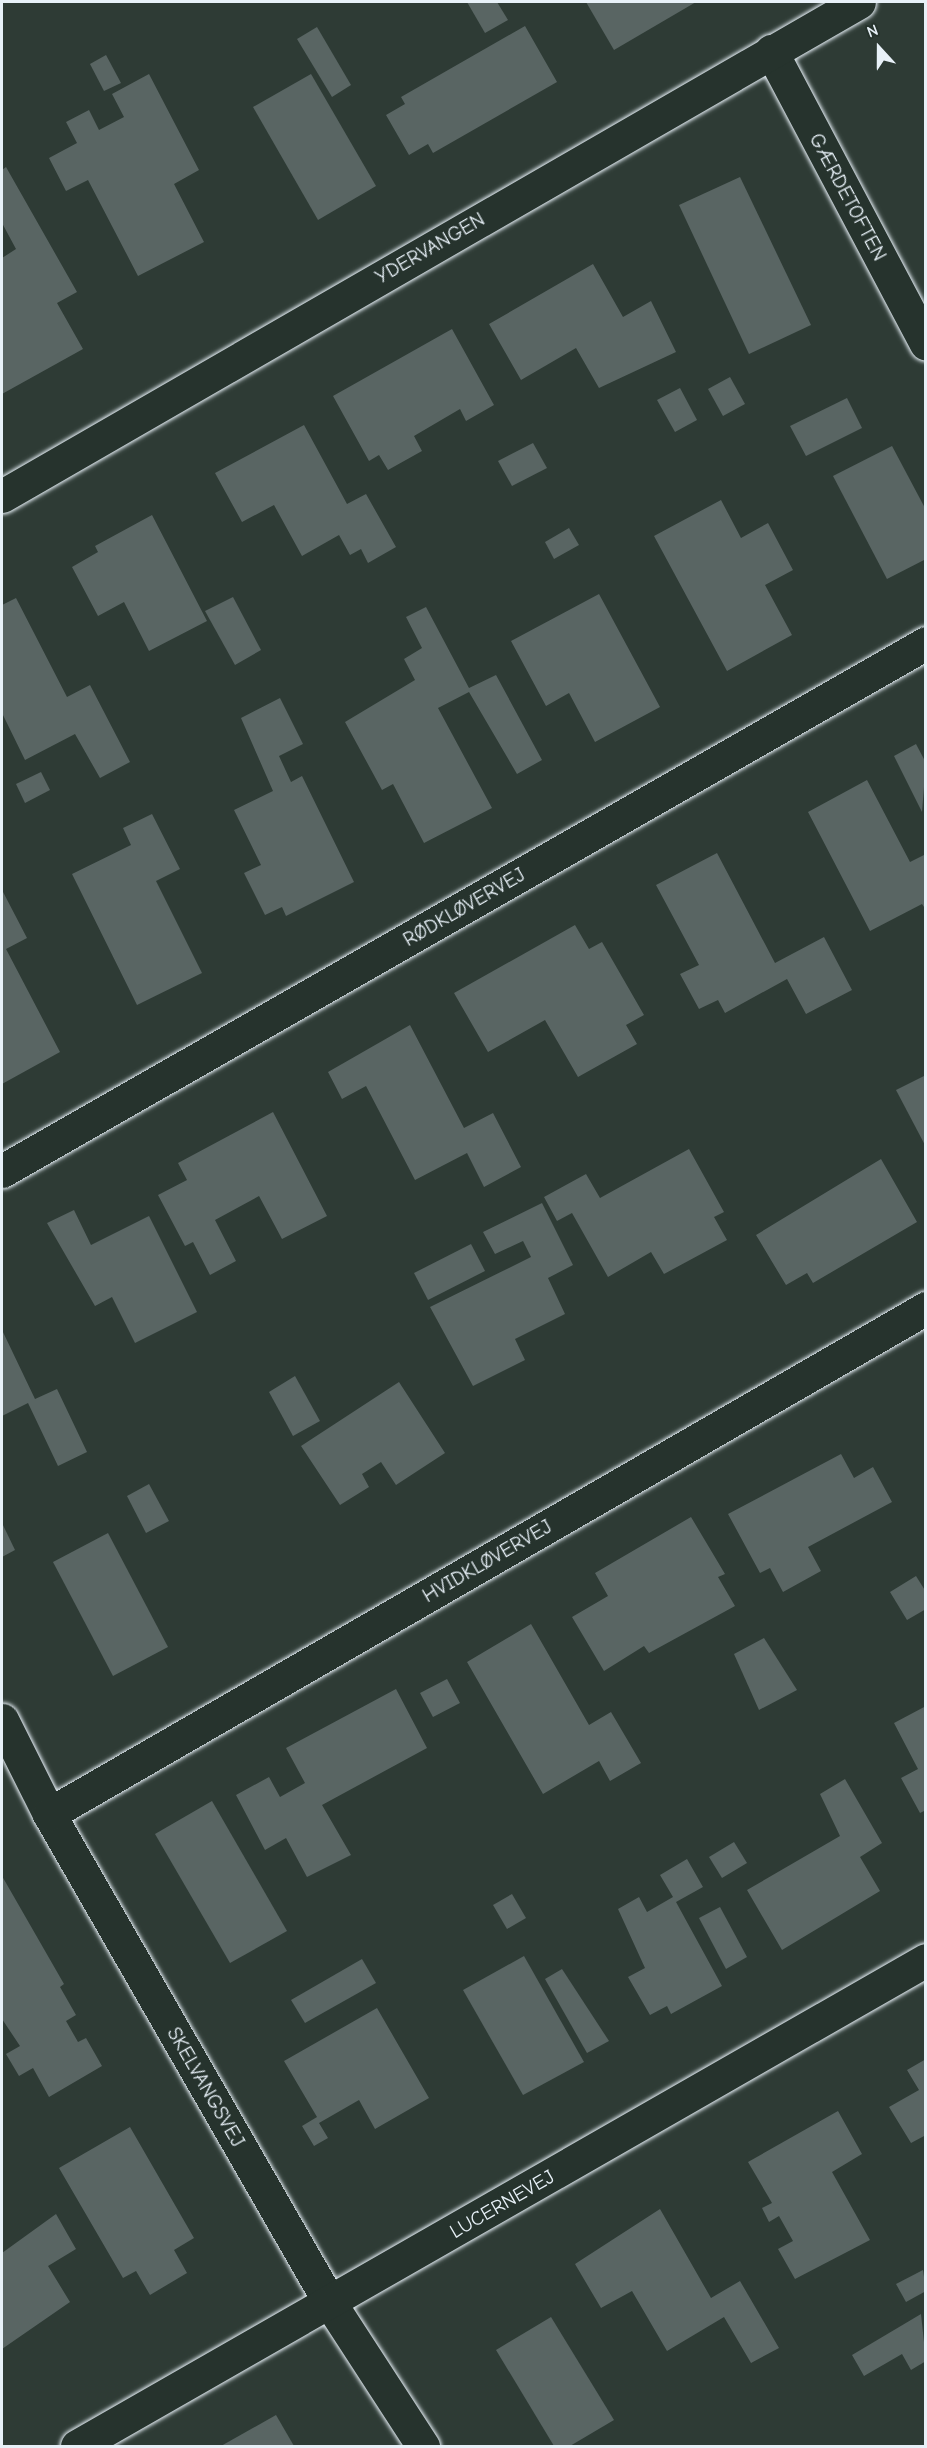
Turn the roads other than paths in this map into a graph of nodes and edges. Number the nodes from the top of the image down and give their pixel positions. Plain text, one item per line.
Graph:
1 (859, 2) edge
2 (771, 51) junction
3 (926, 344) edge
4 (2, 496) edge
5 (926, 643) edge
6 (2, 1171) edge
7 (926, 1308) edge
8 (2, 1720) edge
9 (48, 1814) junction
10 (926, 1960) edge
11 (330, 2303) junction
12 (76, 2446) edge
13 (423, 2446) edge

1 - 2 street, YDERVANGEN
2 - 3 street, GÆRDETOFTEN
2 - 4 street, YDERVANGEN
5 - 6 street, RØDKLØVERVEJ
7 - 9 street, HVIDKLØVERVEJ
8 - 9 street, SKELVANGSVEJ
9 - 11 street, SKELVANGSVEJ
10 - 11 street, LUCERNEVEJ
11 - 12 street, LUCERNEVEJ
11 - 13 street, SKELVANGSVEJ

